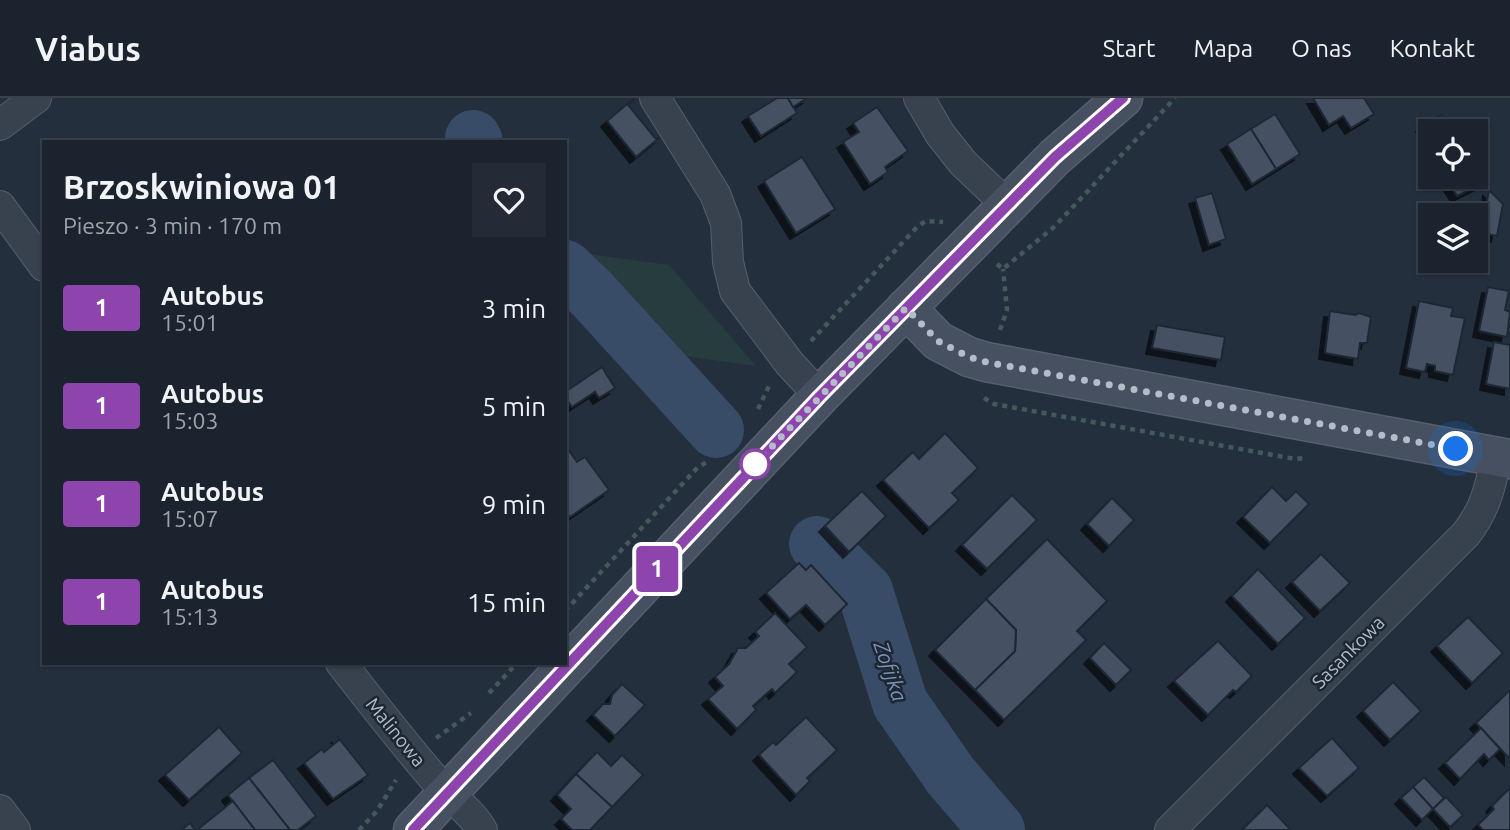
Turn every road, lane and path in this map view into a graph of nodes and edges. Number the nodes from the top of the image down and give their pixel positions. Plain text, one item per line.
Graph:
1 (36, 98) edge
2 (655, 98) edge
3 (919, 98) edge
4 (1123, 98) edge
5 (0, 125) edge
6 (1007, 205) junction
7 (0, 206) edge
8 (42, 263) edge
9 (906, 308) junction
10 (820, 396) junction
11 (1504, 457) edge
12 (343, 665) edge
13 (447, 794) junction
14 (0, 810) edge
15 (15, 830) edge
16 (413, 830) edge
17 (482, 830) edge
18 (1170, 830) edge

1 - 5 street
2 - 10 street
3 - 6 street
4 - 6 street
6 - 9 street
7 - 8 street
9 - 10 street
9 - 11 street
10 - 13 street
11 - 18 street, Sasankowa
12 - 13 street, Malinowa
13 - 16 street
13 - 17 street, Malinowa
14 - 15 street

